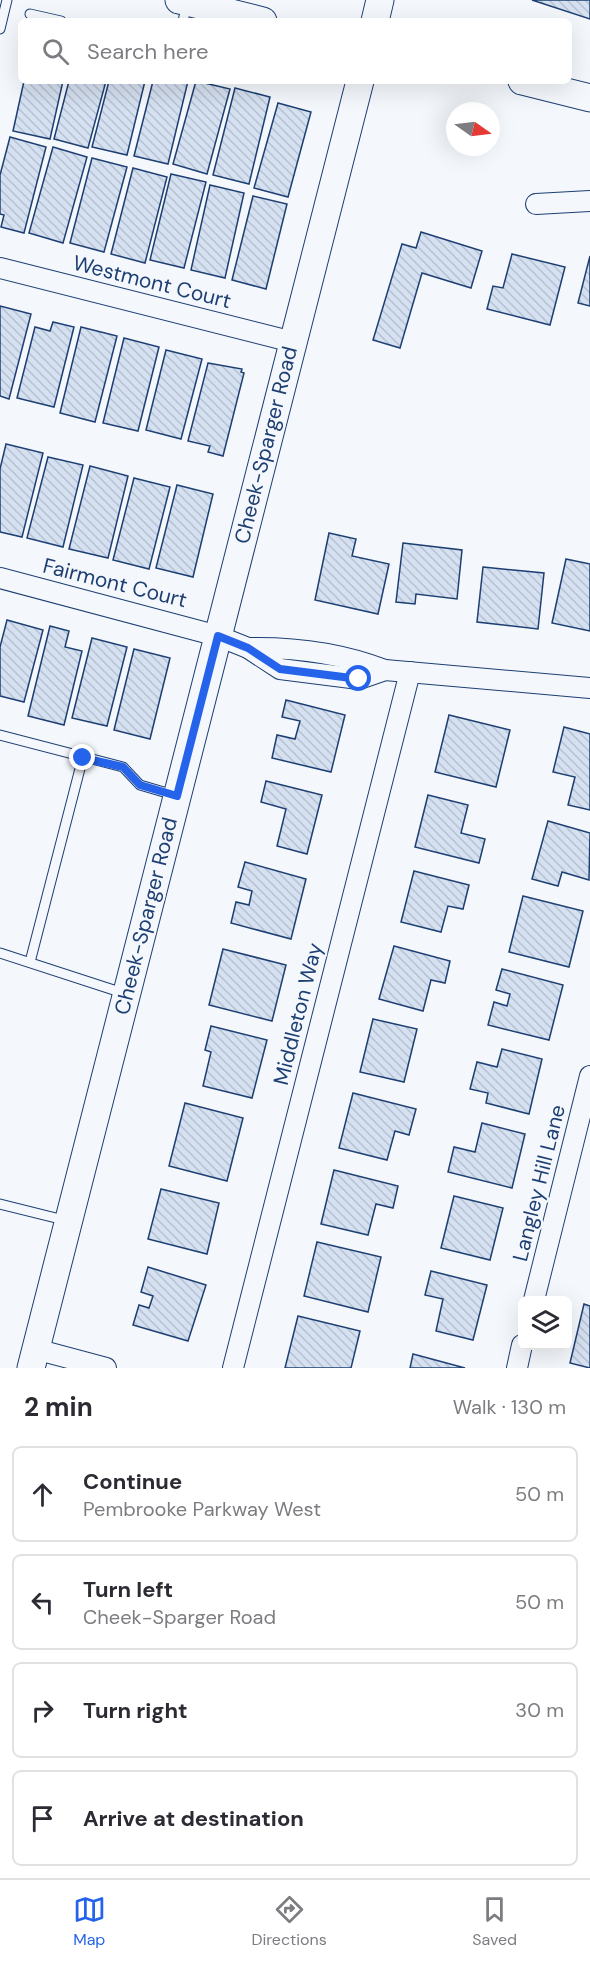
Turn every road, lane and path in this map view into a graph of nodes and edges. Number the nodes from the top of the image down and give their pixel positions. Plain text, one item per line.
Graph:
1 (7, 0) edge
2 (380, 0) edge
3 (193, 10) edge
4 (30, 14) dead end
5 (48, 18) edge
6 (244, 18) edge
7 (376, 18) edge
8 (0, 29) edge
9 (359, 84) edge
10 (534, 84) edge
11 (590, 98) edge
12 (590, 201) edge
13 (536, 204) dead end
14 (0, 268) edge
15 (293, 342) junction
16 (0, 578) edge
17 (218, 636) junction
18 (410, 672) junction
19 (590, 688) edge
20 (0, 735) edge
21 (83, 758) junction
22 (177, 796) junction
23 (0, 953) edge
24 (30, 962) junction
25 (126, 993) junction
26 (590, 1076) edge
27 (0, 1204) edge
28 (68, 1221) junction
29 (535, 1296) edge
30 (521, 1350) edge
31 (33, 1359) edge
32 (106, 1368) edge
33 (233, 1368) edge
34 (517, 1368) edge

1 - 8 lane
2 - 7 main road
3 - 6 main road
4 - 5 lane
9 - 15 main road, Cheek-Sparger Road
10 - 11 main road
12 - 13 street
14 - 15 street, Westmont Court
15 - 17 main road, Cheek-Sparger Road
16 - 17 street, Fairmont Court
17 - 18 street, Fairmont Court
17 - 22 main road, Cheek-Sparger Road
18 - 19 street
18 - 33 street, Middleton Way
20 - 21 lane
21 - 22 lane
21 - 24 lane
22 - 25 main road, Cheek-Sparger Road
23 - 24 lane
24 - 25 lane
25 - 28 main road, Cheek-Sparger Road
26 - 29 street, Langley Hill Lane
27 - 28 lane
28 - 31 main road, Cheek-Sparger Road
30 - 34 street
31 - 32 street

